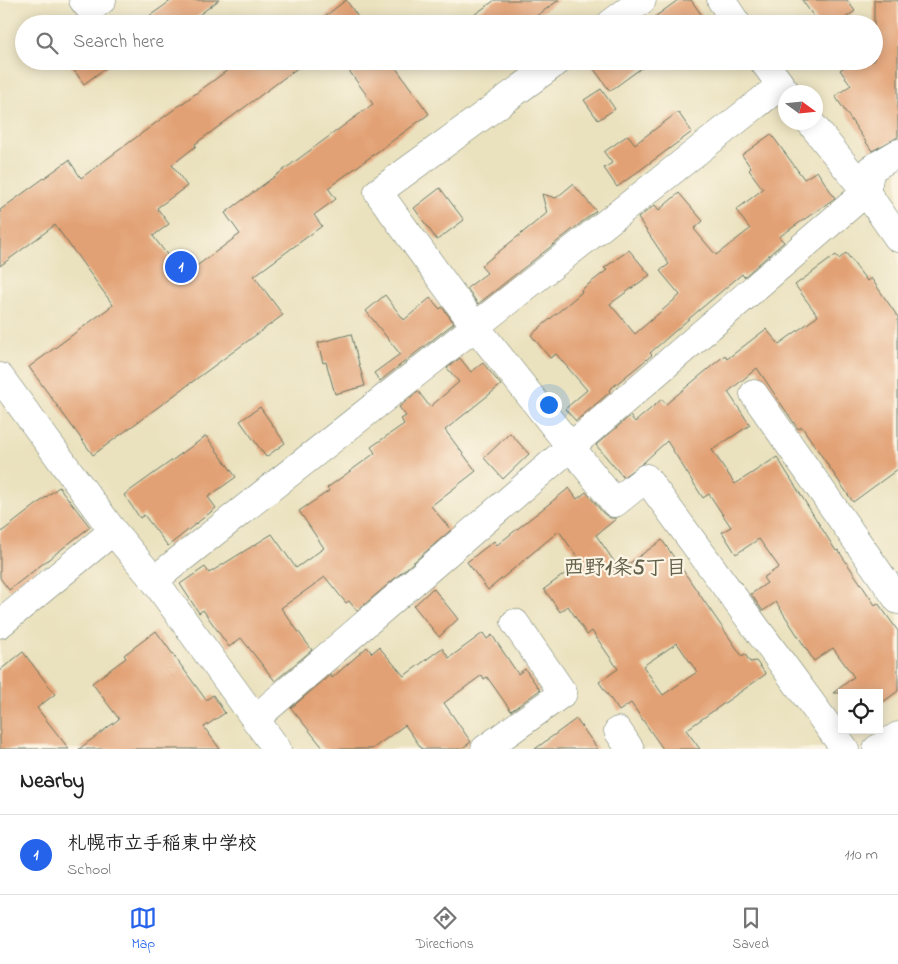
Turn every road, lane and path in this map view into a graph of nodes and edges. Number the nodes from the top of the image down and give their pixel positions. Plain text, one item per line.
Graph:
1 (84, 0) edge
2 (102, 0) edge
3 (721, 0) edge
4 (634, 2) edge
5 (620, 15) edge
6 (731, 15) edge
7 (546, 70) edge
8 (769, 70) edge
9 (780, 85) edge
10 (778, 93) edge
11 (816, 130) edge
12 (898, 153) edge
13 (866, 192) junction
14 (898, 238) edge
15 (475, 326) junction
16 (0, 376) edge
17 (754, 394) dead end
18 (571, 446) junction
19 (113, 531) junction
20 (154, 580) junction
21 (898, 600) edge
22 (515, 623) dead end
23 (0, 624) edge
24 (255, 719) junction
25 (898, 736) edge
26 (276, 749) edge
27 (485, 749) edge
28 (845, 749) edge
29 (877, 749) edge

1 - 2 street
3 - 6 street
4 - 5 street
7 - 15 street
8 - 9 street
10 - 15 street
11 - 13 street
12 - 13 street
13 - 14 street
13 - 18 street
15 - 18 street
15 - 20 street
16 - 19 street
17 - 21 street
18 - 24 street
18 - 28 street
19 - 20 street
19 - 23 street
20 - 24 street
22 - 27 street
24 - 26 street
25 - 29 street

